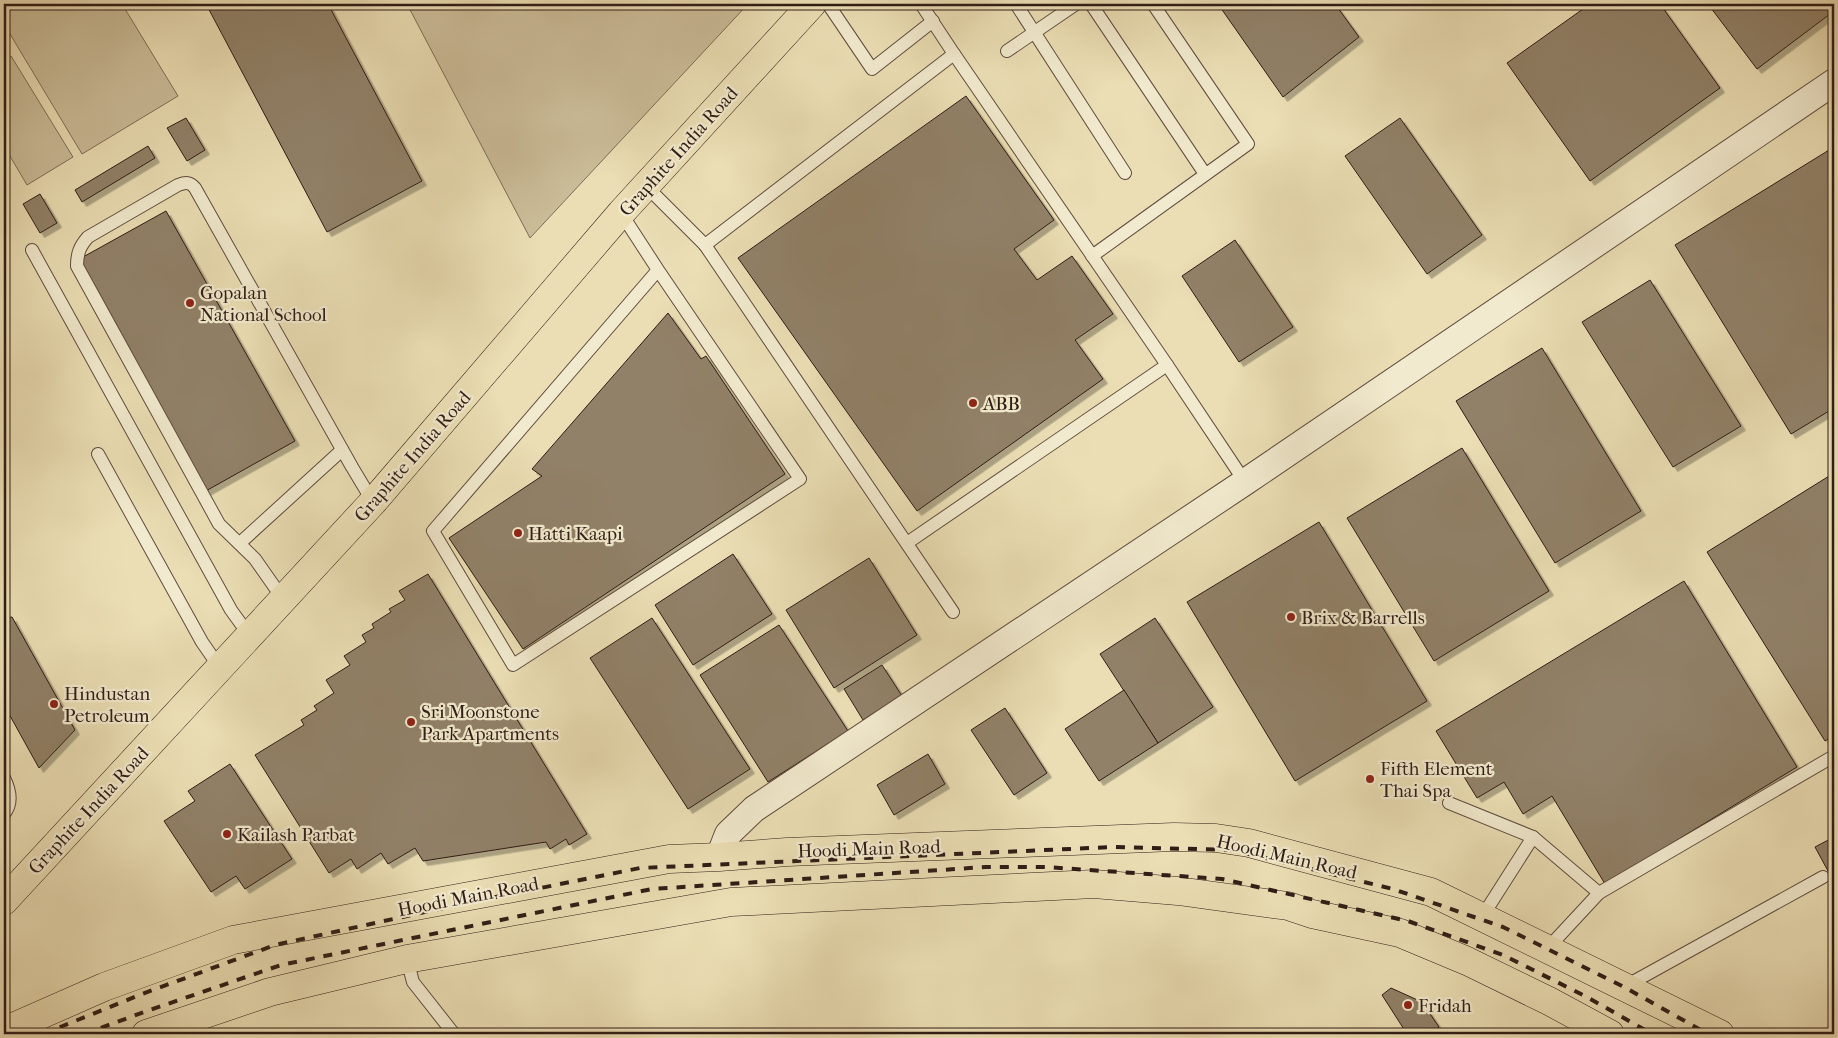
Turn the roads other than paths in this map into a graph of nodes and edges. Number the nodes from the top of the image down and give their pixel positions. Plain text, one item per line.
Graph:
1 (812, 4) edge
2 (828, 4) edge
3 (921, 4) edge
4 (1016, 4) edge
5 (1076, 4) edge
6 (1091, 4) edge
7 (1153, 4) edge
8 (933, 22) junction
9 (1034, 32) junction
10 (1007, 51) dead end
11 (954, 54) junction
12 (1834, 82) edge
13 (1125, 174) dead end
14 (1205, 174) junction
15 (646, 186) junction
16 (621, 213) junction
17 (705, 245) junction
18 (32, 250) dead end
19 (1092, 256) junction
20 (658, 270) junction
21 (1167, 365) junction
22 (342, 450) junction
23 (98, 454) dead end
24 (1245, 482) junction
25 (373, 502) junction
26 (240, 543) junction
27 (907, 543) junction
28 (283, 599) junction
29 (953, 612) dead end
30 (249, 635) junction
31 (220, 668) junction
32 (1834, 756) edge
33 (4, 778) edge
34 (1449, 803) dead end
35 (4, 814) edge
36 (1533, 837) junction
37 (719, 857) junction
38 (1823, 877) dead end
39 (1599, 893) junction
40 (4, 901) edge
41 (1482, 917) junction
42 (1547, 949) junction
43 (407, 959) junction
44 (1624, 987) junction
45 (191, 1026) edge
46 (4, 1031) edge
47 (146, 1034) edge
48 (454, 1034) edge
49 (1610, 1034) edge
50 (1720, 1034) edge

1 - 15 main road, Graphite India Road
2 - 8 lane
3 - 8 lane
4 - 9 lane
5 - 9 lane
6 - 14 lane
7 - 14 lane
8 - 11 lane
9 - 10 lane
9 - 13 lane
11 - 17 lane
11 - 19 lane
12 - 24 street
14 - 19 lane
15 - 16 main road, Graphite India Road
15 - 17 lane
16 - 20 lane
16 - 25 main road, Graphite India Road
17 - 27 lane
18 - 30 lane
19 - 21 lane
20 - 20 lane
21 - 24 lane
21 - 27 lane
22 - 25 lane
22 - 26 lane
22 - 26 lane
23 - 31 lane
24 - 37 street
25 - 28 main road, Graphite India Road
26 - 28 lane
27 - 29 lane
28 - 30 main road, Graphite India Road
30 - 31 main road, Graphite India Road
31 - 40 main road, Graphite India Road
32 - 39 lane
33 - 35 lane
34 - 36 lane
36 - 39 lane
36 - 41 lane
37 - 41 main road, Hoodi Main Road
37 - 46 main road, Hoodi Main Road
38 - 44 lane
39 - 42 lane
41 - 42 main road, Hoodi Main Road
42 - 44 main road, Hoodi Main Road
43 - 45 main road
43 - 48 lane
43 - 49 main road
44 - 50 main road, Hoodi Main Road
45 - 47 main road

